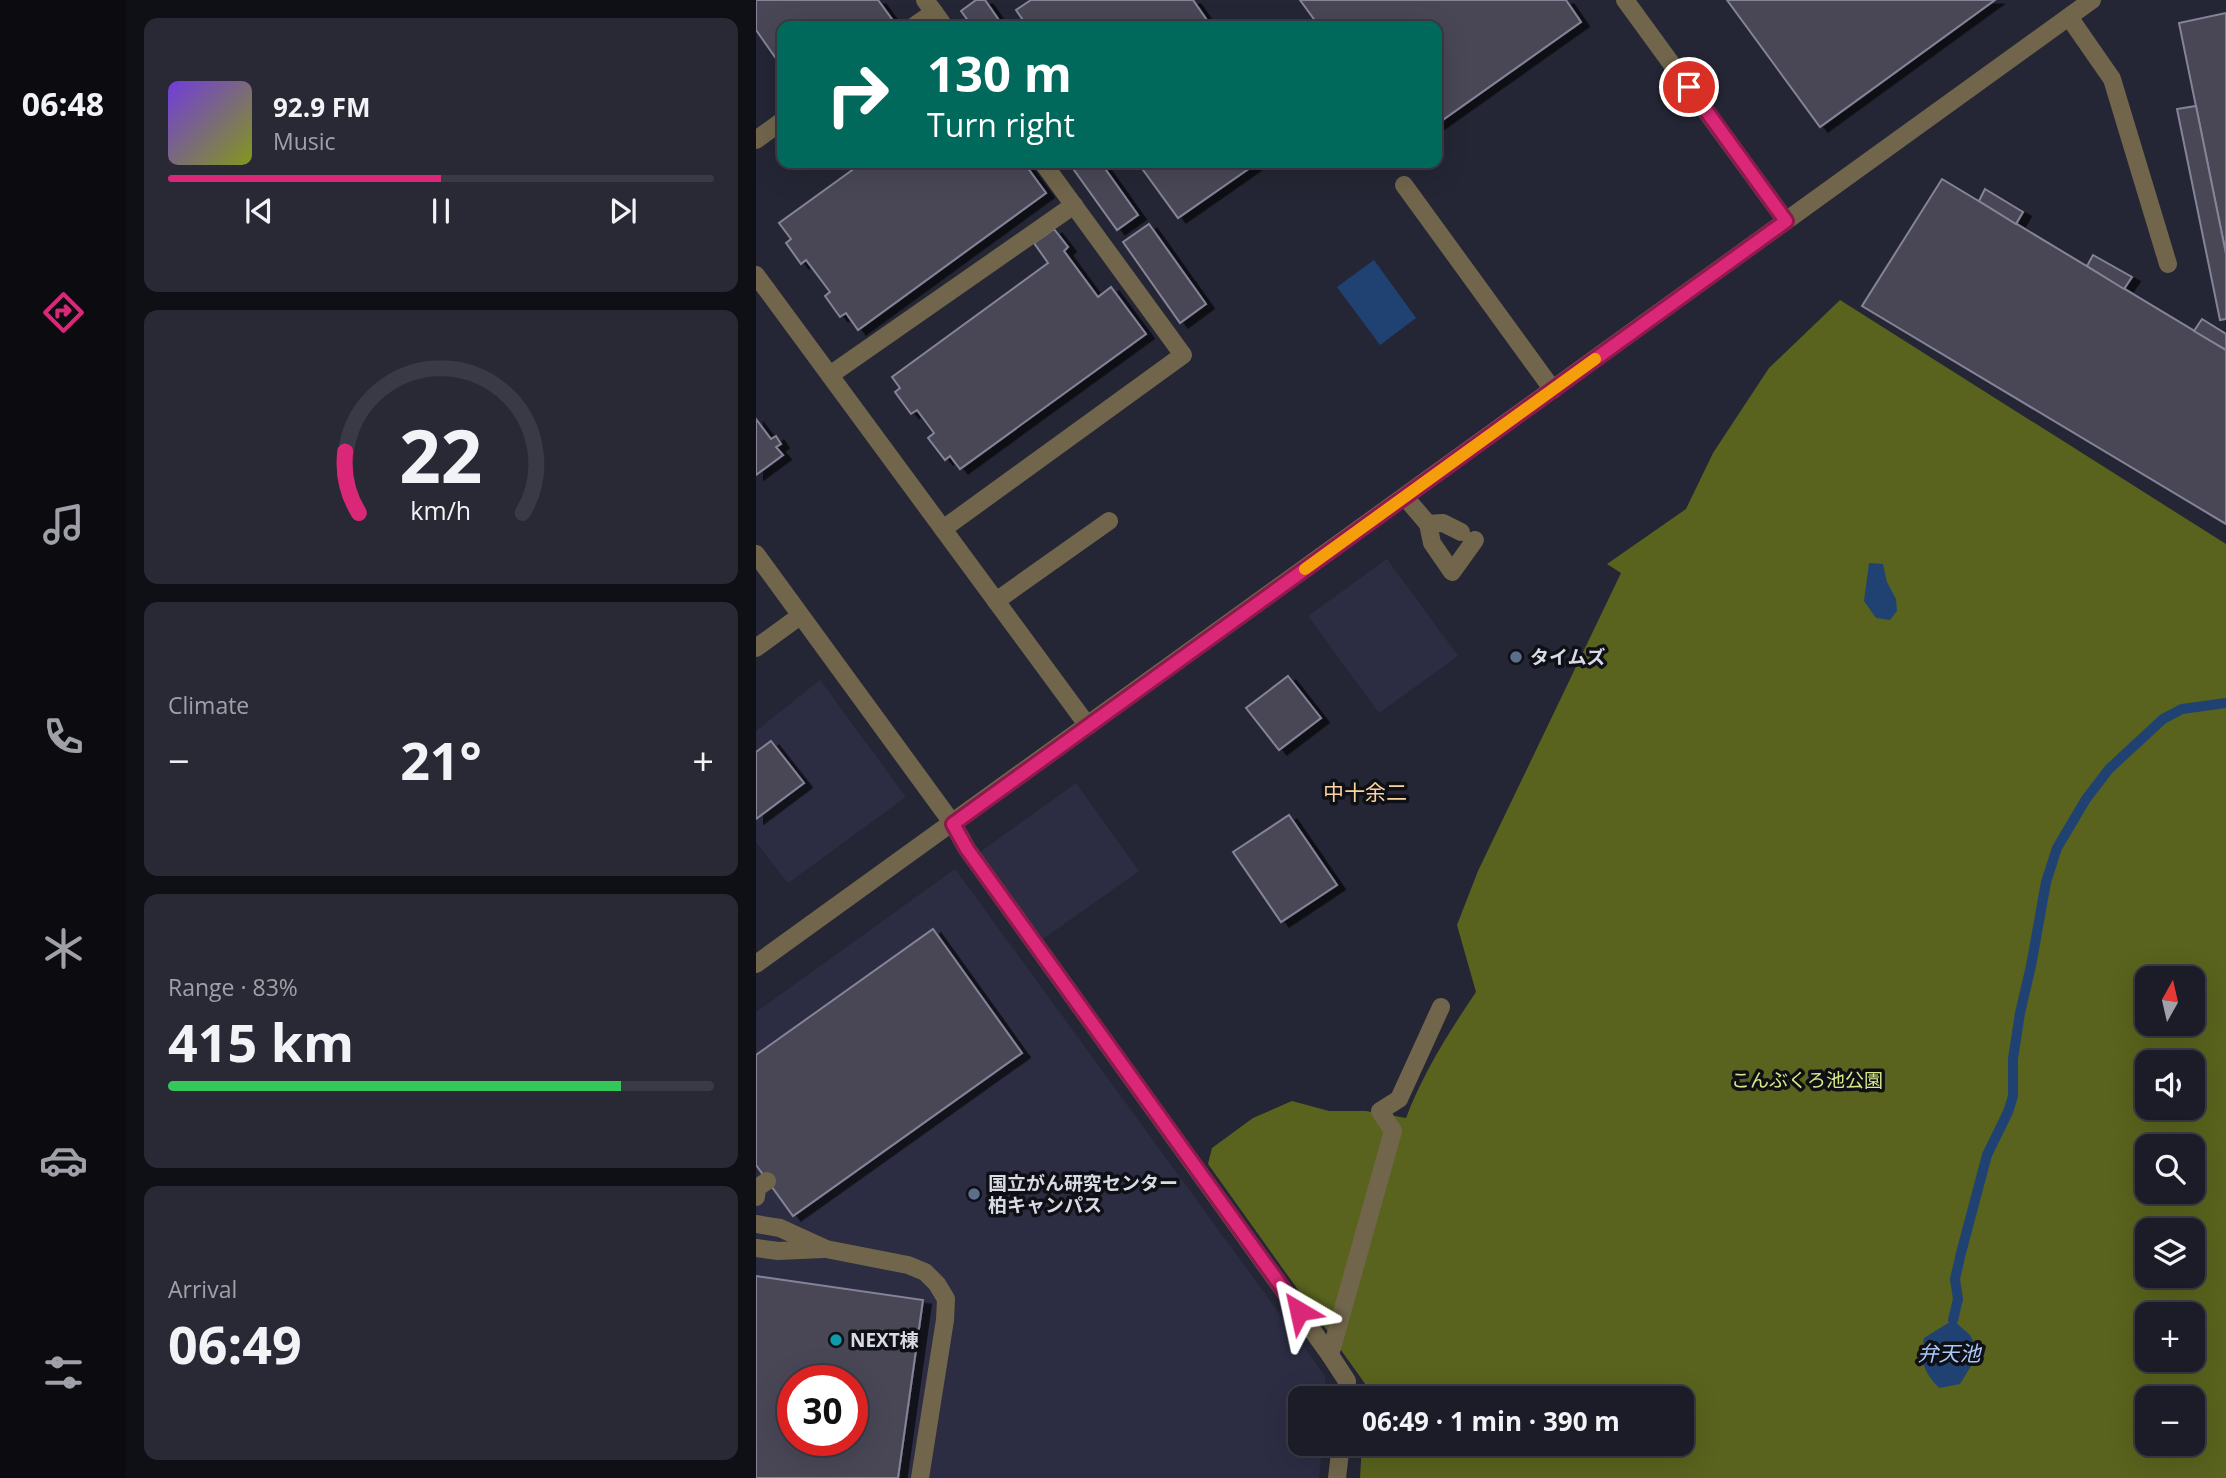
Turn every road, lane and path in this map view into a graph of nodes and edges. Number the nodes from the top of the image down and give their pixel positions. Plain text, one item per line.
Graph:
1 (1625, 0) edge
2 (2092, 0) edge
3 (2069, 17) junction
4 (777, 125) edge
5 (756, 140) edge
6 (1047, 168) edge
7 (1404, 185) dead end
8 (1074, 205) junction
9 (1786, 221) junction
10 (2168, 264) dead end
11 (756, 275) edge
12 (830, 375) junction
13 (1553, 390) junction
14 (1405, 497) junction
15 (1109, 521) dead end
16 (1428, 524) junction
17 (943, 529) junction
18 (756, 554) edge
19 (996, 601) junction
20 (800, 616) junction
21 (756, 648) edge
22 (1088, 726) junction
23 (953, 824) junction
24 (756, 964) edge
25 (1441, 1007) dead end
26 (767, 1181) dead end
27 (756, 1197) edge
28 (756, 1224) edge
29 (756, 1248) edge
30 (826, 1249) junction
31 (1330, 1356) junction
32 (1346, 1386) edge
33 (1340, 1456) edge
34 (920, 1478) edge
35 (1337, 1478) edge

1 - 9 street
2 - 3 street
3 - 9 street
3 - 10 street
4 - 5 street
6 - 8 street
7 - 13 street
8 - 12 street
8 - 17 street
9 - 13 street
11 - 12 street
12 - 17 street
13 - 14 street
14 - 16 street
14 - 22 street
15 - 19 street
16 - 16 street
17 - 19 street
18 - 20 street
19 - 22 street
20 - 21 street
20 - 23 street
22 - 23 street
23 - 24 street
23 - 31 street
25 - 31 street
26 - 27 street
28 - 30 street
29 - 30 street
30 - 34 street
31 - 32 street
33 - 35 street

